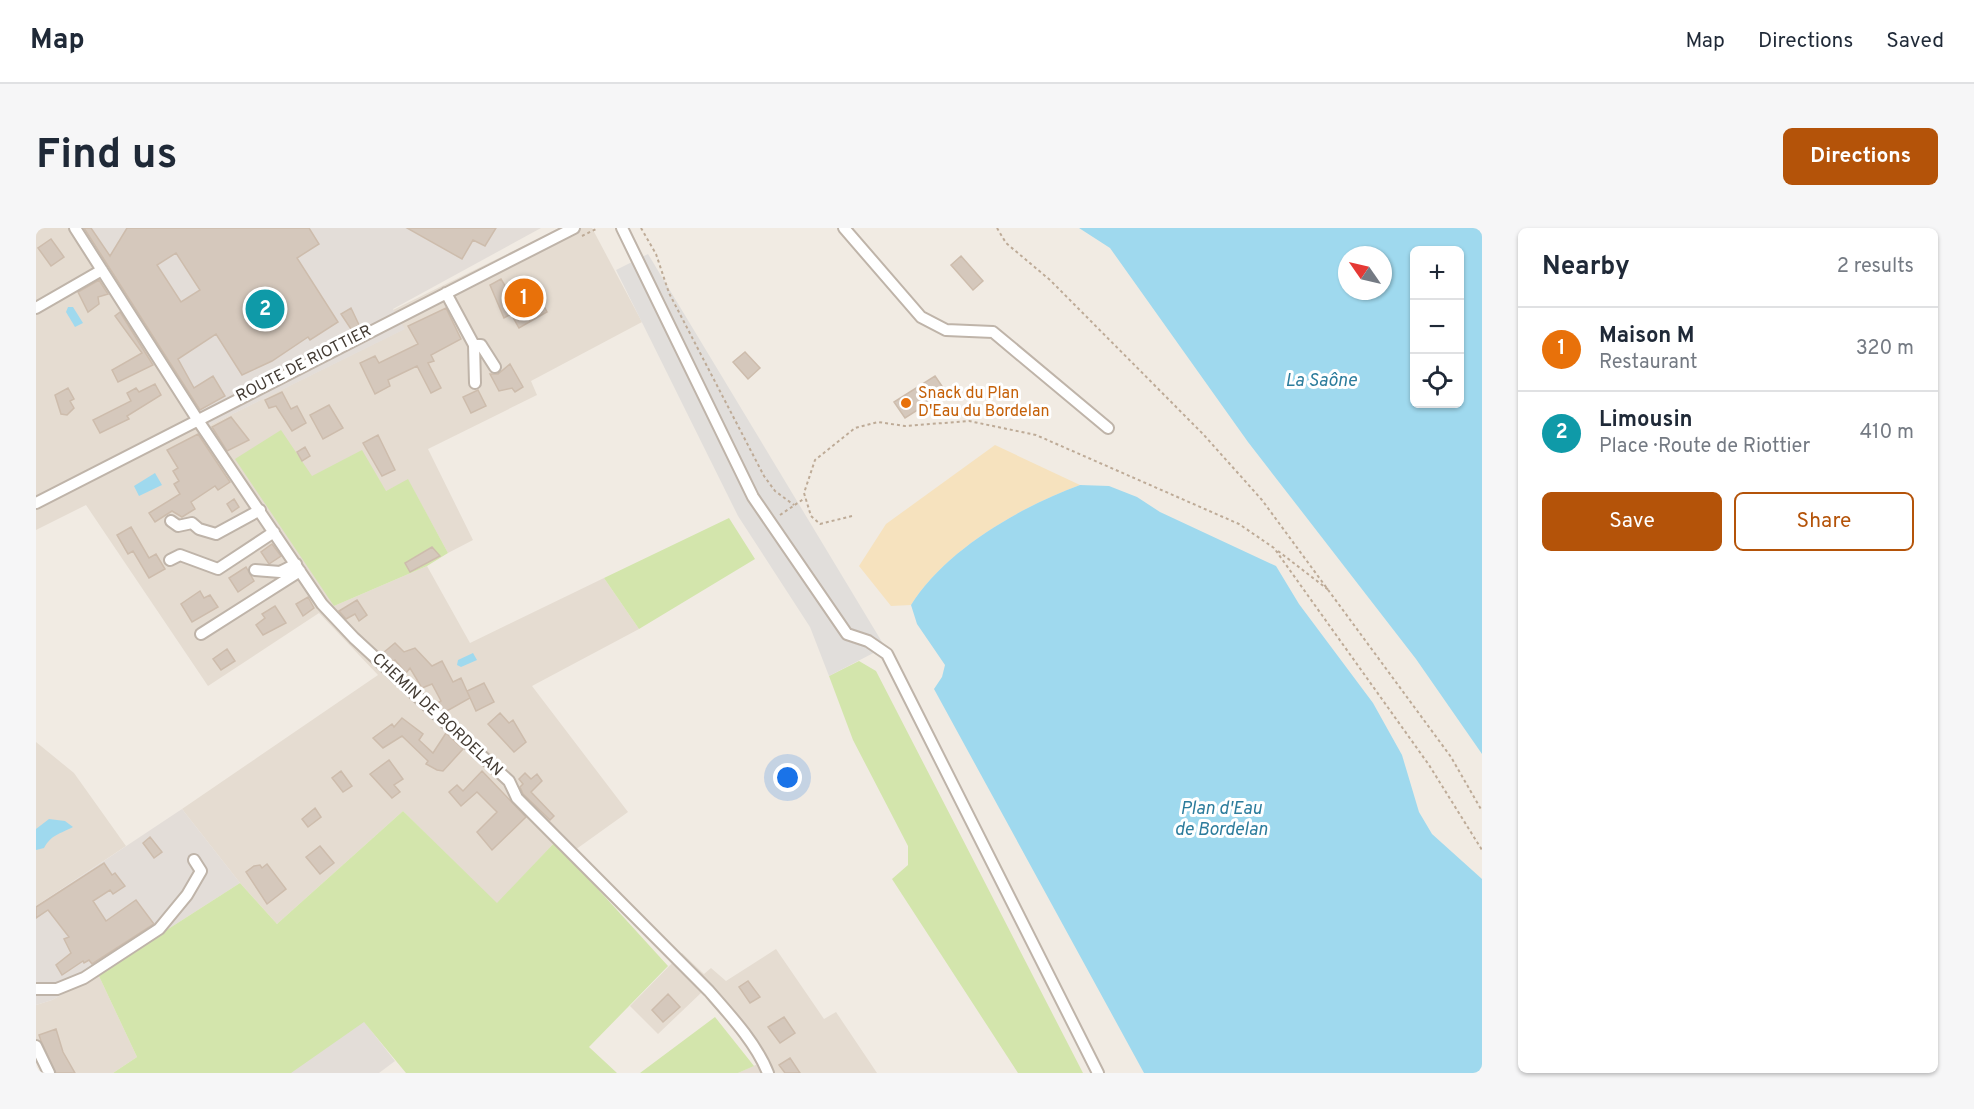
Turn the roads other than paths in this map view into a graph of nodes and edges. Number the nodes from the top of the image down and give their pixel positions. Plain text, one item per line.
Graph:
1 (75, 228) edge
2 (574, 228) edge
3 (622, 228) edge
4 (844, 228) edge
5 (102, 270) junction
6 (446, 293) junction
7 (36, 308) edge
8 (474, 345) junction
9 (495, 367) dead end
10 (476, 383) dead end
11 (197, 419) junction
12 (1108, 428) dead end
13 (36, 503) edge
14 (260, 510) junction
15 (171, 521) dead end
16 (274, 532) junction
17 (170, 560) dead end
18 (298, 568) junction
19 (255, 570) dead end
20 (201, 634) dead end
21 (194, 860) dead end
22 (36, 989) edge
23 (36, 1046) edge
24 (49, 1073) edge
25 (768, 1073) edge
26 (1098, 1073) edge

1 - 5 street, CHEMIN DE BORDELAN
2 - 6 street, ROUTE DE RIOTTIER
3 - 26 street
4 - 12 street
5 - 7 street
5 - 11 street, CHEMIN DE BORDELAN
6 - 8 street
6 - 11 street, ROUTE DE RIOTTIER
8 - 9 street
8 - 10 street
11 - 13 street, ROUTE DE RIOTTIER
11 - 14 street, CHEMIN DE BORDELAN
14 - 15 street
14 - 16 street, CHEMIN DE BORDELAN
16 - 17 street
16 - 18 street, CHEMIN DE BORDELAN
18 - 19 street
18 - 20 street
18 - 25 street, CHEMIN DE BORDELAN
21 - 22 street
23 - 24 street

